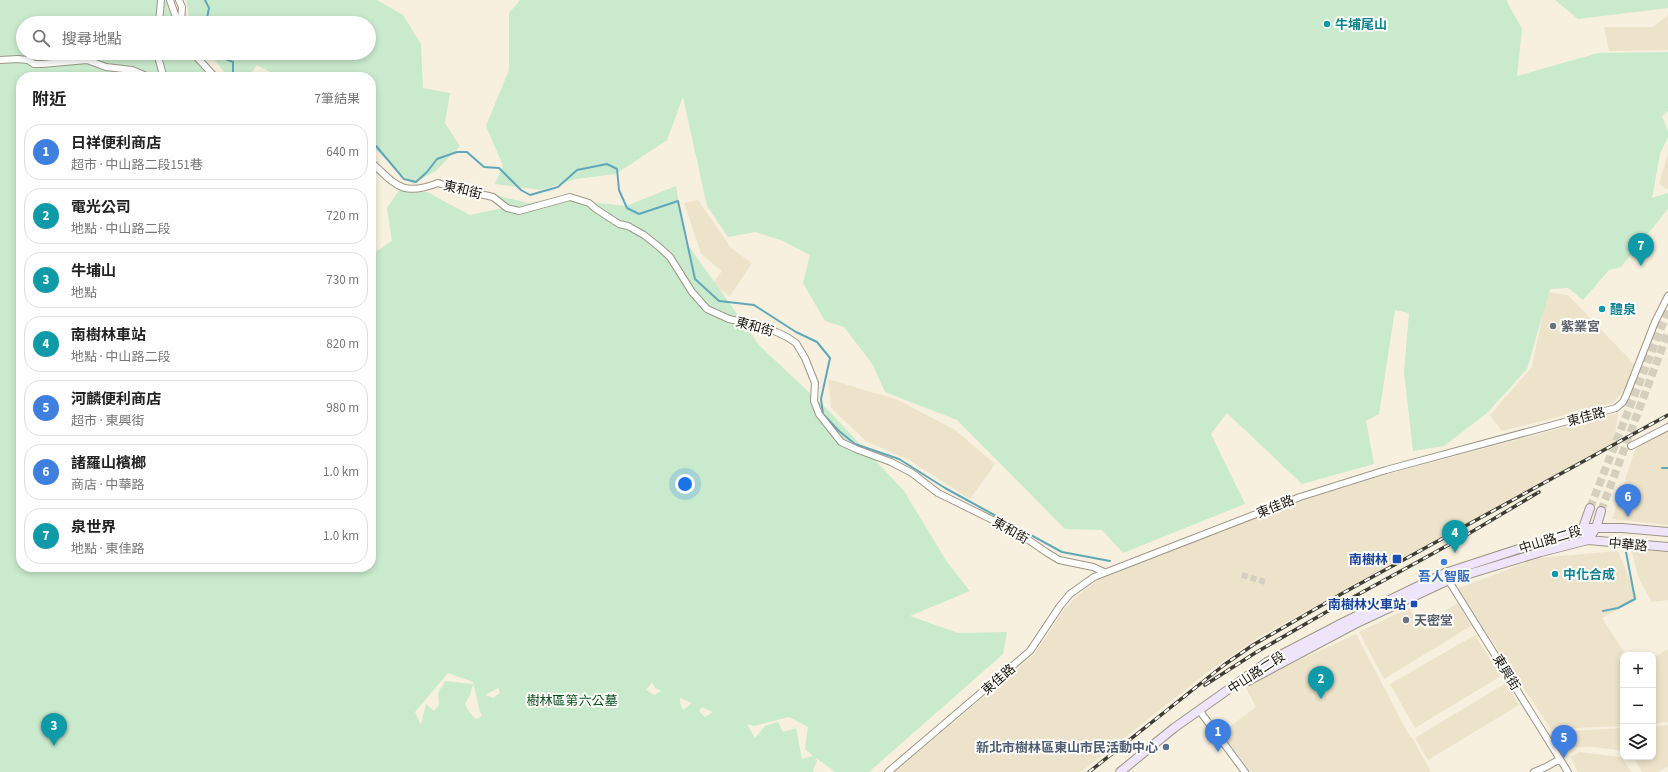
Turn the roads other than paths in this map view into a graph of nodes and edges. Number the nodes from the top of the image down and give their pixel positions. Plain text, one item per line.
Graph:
1 (161, 0) edge
2 (170, 0) edge
3 (179, 0) edge
4 (160, 16) edge
5 (176, 16) edge
6 (180, 16) edge
7 (16, 59) edge
8 (0, 60) edge
9 (28, 60) edge
10 (87, 60) edge
11 (87, 60) edge
12 (159, 60) edge
13 (200, 60) edge
14 (137, 72) edge
15 (162, 72) edge
16 (211, 72) edge
17 (376, 167) edge
18 (1668, 296) edge
19 (1668, 427) edge
20 (1631, 446) dead end
21 (1590, 508) tunnel mouth
22 (1601, 511) tunnel mouth
23 (1583, 528) junction
24 (1596, 528) junction
25 (1668, 532) edge
26 (1588, 540) junction
27 (1668, 547) edge
28 (1104, 572) junction
29 (1447, 577) junction
30 (1199, 710) junction
31 (1560, 759) junction
32 (888, 772) edge
33 (1120, 772) edge
34 (1245, 772) edge
35 (1534, 772) edge
36 (1568, 772) edge

1 - 4 street
2 - 5 street
3 - 6 street
7 - 8 street
9 - 10 street
11 - 14 street
12 - 15 street
13 - 16 street
17 - 28 street, 東和街
18 - 28 street, 東佳路
19 - 20 street
21 - 23 main road
22 - 24 main road
23 - 24 main road, 中山路二段
23 - 26 main road
23 - 29 main road, 中山路二段
24 - 25 main road, 中華路
24 - 26 main road, 中山路二段
26 - 27 main road, 中華路
26 - 29 main road, 中山路二段
28 - 32 street, 東佳路
29 - 30 main road, 中山路二段
29 - 31 street, 東興街
30 - 33 main road, 中山路二段
30 - 34 street
31 - 35 street
31 - 36 street, 東興街

